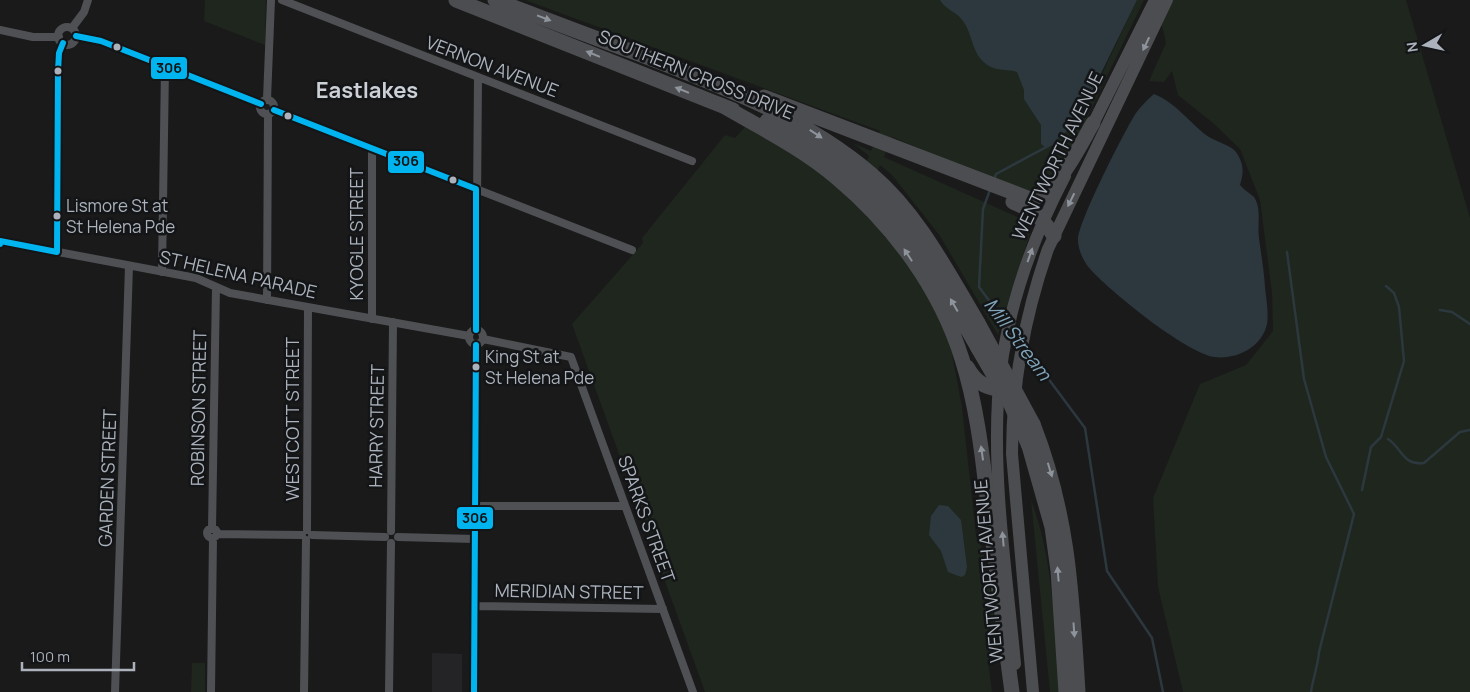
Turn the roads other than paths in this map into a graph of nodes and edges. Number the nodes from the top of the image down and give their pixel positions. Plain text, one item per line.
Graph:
1 (88, 0) edge
2 (271, 0) edge
3 (282, 0) edge
4 (456, 0) edge
5 (1155, 0) edge
6 (1167, 0) edge
7 (496, 5) edge
8 (72, 28) junction
9 (0, 30) edge
10 (76, 36) junction
11 (61, 40) junction
12 (165, 67) junction
13 (693, 75) junction
14 (478, 77) junction
15 (264, 102) junction
16 (271, 112) junction
17 (1093, 123) junction
18 (372, 148) junction
19 (692, 161) dead end
20 (861, 182) junction
21 (476, 189) junction
22 (998, 192) junction
23 (1044, 220) junction
24 (1054, 236) junction
25 (0, 242) edge
26 (632, 250) dead end
27 (57, 252) junction
28 (129, 266) junction
29 (162, 272) junction
30 (216, 287) junction
31 (267, 300) junction
32 (308, 308) junction
33 (372, 319) junction
34 (393, 322) junction
35 (476, 330) junction
36 (469, 336) junction
37 (1016, 337) junction
38 (480, 342) junction
39 (963, 360) junction
40 (999, 390) junction
41 (475, 506) junction
42 (625, 506) junction
43 (214, 534) junction
44 (307, 535) junction
45 (389, 537) junction
46 (475, 539) junction
47 (475, 606) junction
48 (663, 608) junction
49 (115, 692) edge
50 (211, 692) edge
51 (304, 692) edge
52 (389, 692) edge
53 (474, 692) edge
54 (693, 692) edge
55 (1012, 692) edge
56 (1018, 692) edge
57 (1033, 692) edge
58 (1066, 692) edge
59 (1078, 692) edge

1 - 8 street
2 - 15 street
3 - 14 street, VERNON AVENUE
4 - 7 highway, SOUTHERN CROSS DRIVE
5 - 17 main road, WENTWORTH AVENUE
6 -> 24 main road, WENTWORTH AVENUE
7 -> 13 highway, SOUTHERN CROSS DRIVE
20 -> 7 highway, SOUTHERN CROSS DRIVE
8 - 10 street
8 - 11 street
9 - 11 street
10 - 11 street
10 - 12 street
11 - 27 street
12 - 15 street
12 - 29 street
13 -> 20 highway, SOUTHERN CROSS DRIVE
13 - 22 highway
14 - 19 street, VERNON AVENUE
14 - 21 street
15 - 16 street
15 - 16 street
16 - 18 street
16 - 31 street
17 - 22 highway
17 - 23 main road, WENTWORTH AVENUE
18 - 21 street
18 - 33 street, KYOGLE STREET
39 -> 20 highway
58 -> 20 highway, SOUTHERN CROSS DRIVE, bridge
20 -> 59 highway, SOUTHERN CROSS DRIVE, bridge
21 - 26 street
21 - 35 street
22 - 23 highway
23 - 24 highway
37 -> 23 main road, WENTWORTH AVENUE
24 - 37 main road, WENTWORTH AVENUE
25 - 27 street, ST HELENA PARADE
27 - 28 street, ST HELENA PARADE
28 - 29 street, ST HELENA PARADE
28 - 49 street, GARDEN STREET
29 - 30 street, ST HELENA PARADE
30 - 31 street, ST HELENA PARADE
30 - 43 street, ROBINSON STREET
31 - 32 street, ST HELENA PARADE
32 - 33 street, ST HELENA PARADE
32 - 44 street, WESTCOTT STREET
33 - 34 street, ST HELENA PARADE
34 - 36 street, ST HELENA PARADE
34 - 45 street, HARRY STREET
35 - 36 street
35 - 38 street
36 - 38 street
37 - 40 main road, WENTWORTH AVENUE
37 - 57 main road, WENTWORTH AVENUE
38 - 41 street
38 - 42 street, SPARKS STREET
39 - 40 highway
55 -> 39 highway
56 -> 40 main road, WENTWORTH AVENUE
41 - 42 street
41 - 46 street
42 - 48 street, SPARKS STREET
43 - 44 street
43 - 50 street, ROBINSON STREET
44 - 45 street
44 - 51 street, WESTCOTT STREET
45 - 46 street
45 - 52 street, HARRY STREET
46 - 47 street
47 - 48 street, MERIDIAN STREET
47 - 53 street
48 - 54 street, SPARKS STREET

